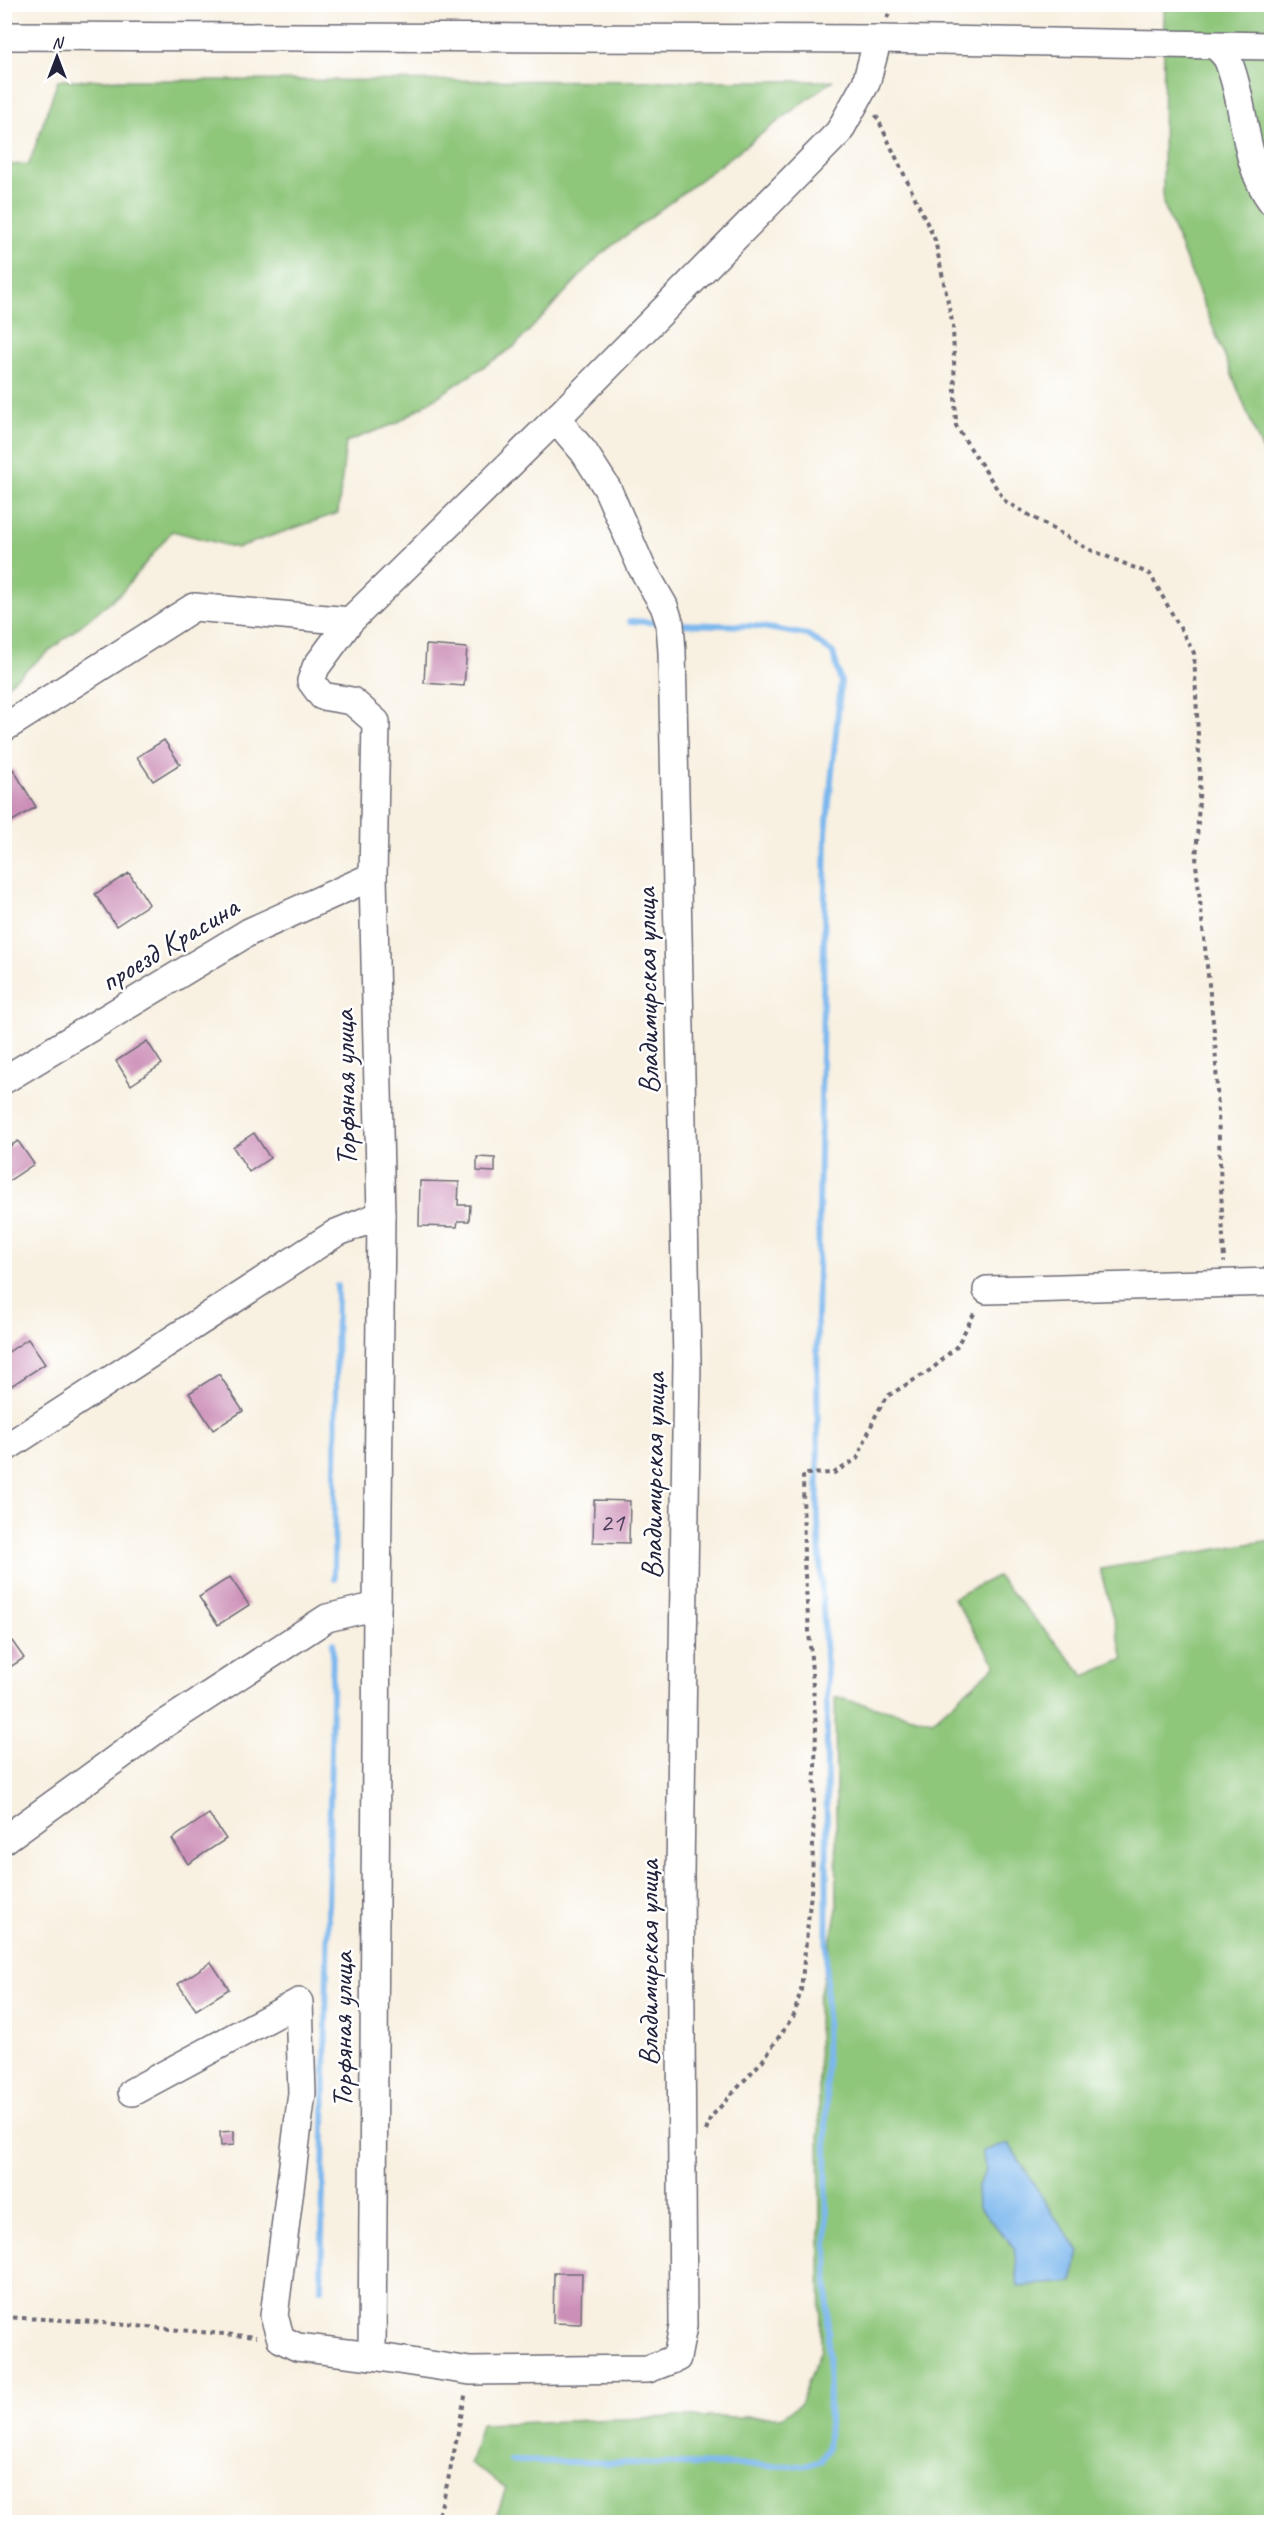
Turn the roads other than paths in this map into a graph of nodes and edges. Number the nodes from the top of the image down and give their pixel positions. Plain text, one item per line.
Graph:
1 (4, 36) edge
2 (878, 39) junction
3 (1215, 45) junction
4 (1272, 46) edge
5 (1272, 202) edge
6 (560, 415) junction
7 (350, 621) junction
8 (4, 728) edge
9 (373, 876) junction
10 (4, 1080) edge
11 (381, 1215) junction
12 (1272, 1282) edge
13 (987, 1290) road end
14 (4, 1449) edge
15 (377, 1606) junction
16 (4, 1840) edge
17 (132, 2092) dead end
18 (372, 2356) junction

1 - 2 street
2 - 3 street
2 - 6 street
3 - 4 street
3 - 5 street
6 - 7 street
6 - 18 street, Владимирская улица
7 - 8 street
7 - 9 street, Торфяная улица
9 - 10 street, проезд Красина
9 - 11 street, Торфяная улица
11 - 14 street
11 - 15 street, Торфяная улица
12 - 13 street
15 - 16 street
15 - 18 street, Торфяная улица
17 - 18 street

